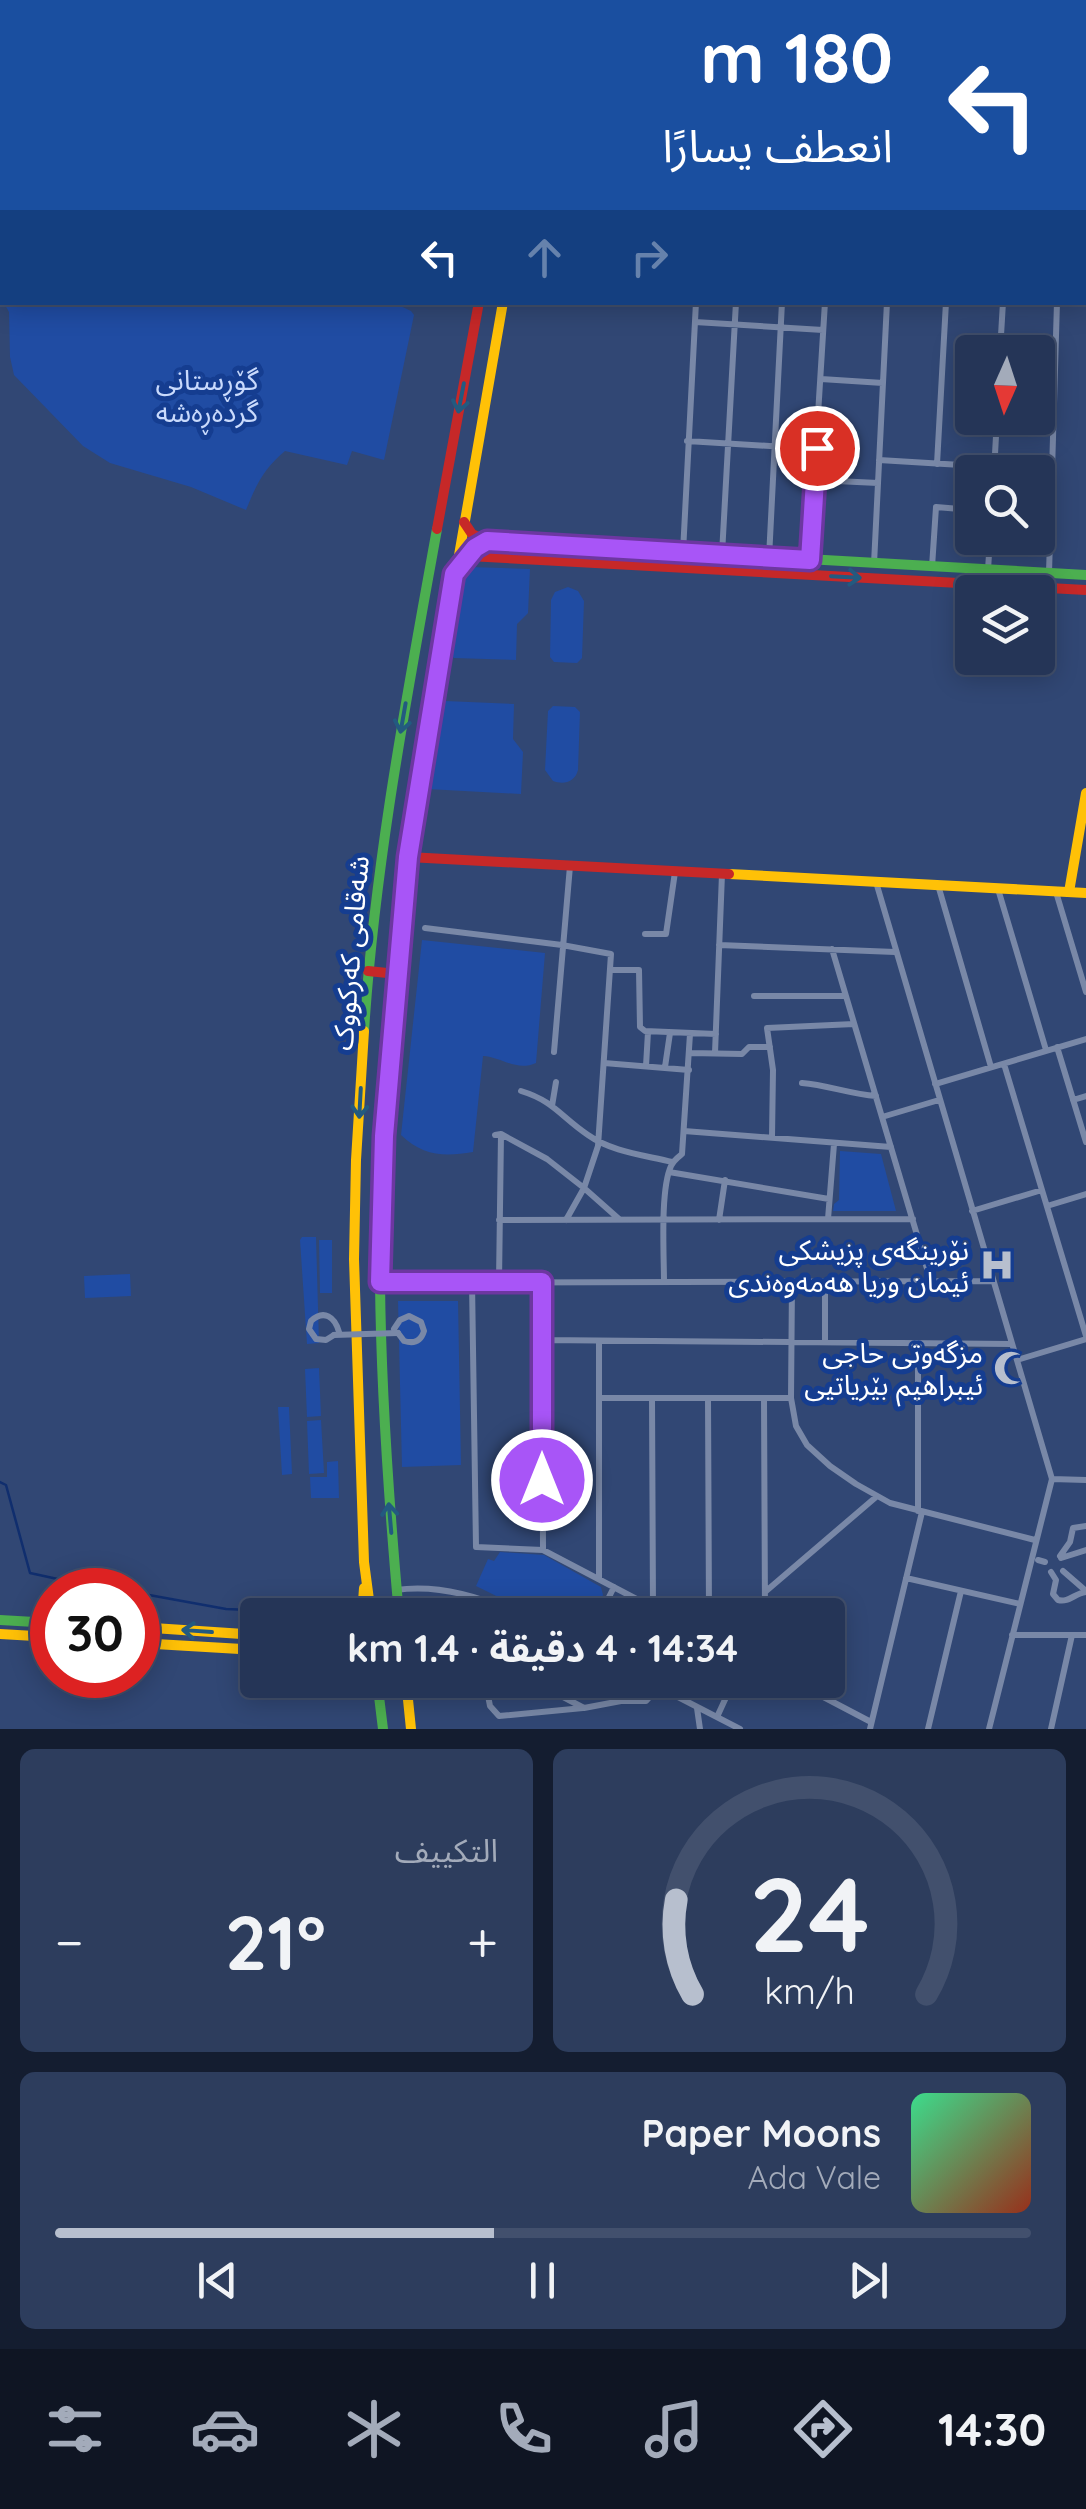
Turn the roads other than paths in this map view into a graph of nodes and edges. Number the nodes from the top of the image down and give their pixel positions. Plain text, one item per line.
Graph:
1 (478, 305) edge
2 (502, 305) edge
3 (696, 305) edge
4 (736, 305) edge
5 (782, 305) edge
6 (825, 305) edge
7 (888, 305) edge
8 (946, 305) edge
9 (1003, 305) edge
10 (1057, 305) edge
11 (695, 322) junction
12 (735, 325) junction
13 (780, 328) junction
14 (823, 330) junction
15 (1001, 335) edge
16 (821, 378) junction
17 (883, 383) junction
18 (688, 441) junction
19 (729, 443) junction
20 (774, 446) junction
21 (817, 448) junction
22 (1052, 455) edge
23 (879, 460) junction
24 (937, 464) junction
25 (955, 466) edge
26 (816, 480) junction
27 (878, 483) junction
28 (955, 509) edge
29 (463, 520) junction
30 (487, 541) junction
31 (682, 553) junction
32 (722, 555) junction
33 (989, 555) edge
34 (1049, 555) edge
35 (469, 556) junction
36 (749, 557) junction
37 (769, 558) junction
38 (810, 560) junction
39 (874, 564) junction
40 (932, 567) junction
41 (946, 568) junction
42 (988, 570) junction
43 (748, 572) junction
44 (1049, 573) junction
45 (454, 574) junction
46 (1086, 575) edge
47 (945, 582) junction
48 (1086, 590) edge
49 (1086, 793) edge
50 (408, 857) junction
51 (570, 866) junction
52 (676, 872) junction
53 (722, 874) junction
54 (876, 882) junction
55 (938, 886) junction
56 (998, 889) junction
57 (1056, 892) junction
58 (1069, 892) junction
59 (1086, 893) edge
60 (425, 928) dead end
61 (645, 934) dead end
62 (562, 945) junction
63 (719, 945) junction
64 (832, 949) junction
65 (895, 952) junction
66 (610, 970) junction
67 (368, 971) junction
68 (396, 974) junction
69 (1085, 986) edge
70 (754, 996) dead end
71 (846, 996) junction
72 (854, 1024) junction
73 (648, 1032) junction
74 (670, 1033) junction
75 (690, 1034) junction
76 (716, 1034) junction
77 (1086, 1038) edge
78 (770, 1047) junction
79 (1057, 1047) junction
80 (1046, 1050) junction
81 (554, 1052) dead end
82 (690, 1053) junction
83 (715, 1053) junction
84 (604, 1063) junction
85 (1004, 1064) junction
86 (646, 1066) junction
87 (991, 1066) junction
88 (665, 1067) junction
89 (689, 1070) junction
90 (556, 1082) dead end
91 (802, 1083) dead end
92 (934, 1084) junction
93 (521, 1091) dead end
94 (876, 1096) junction
95 (1086, 1096) edge
96 (940, 1100) junction
97 (1073, 1100) junction
98 (552, 1106) junction
99 (882, 1118) junction
100 (684, 1131) junction
101 (772, 1137) junction
102 (598, 1142) junction
103 (1086, 1142) edge
104 (834, 1144) junction
105 (891, 1146) junction
106 (672, 1162) junction
107 (669, 1172) junction
108 (725, 1180) junction
109 (584, 1188) junction
110 (1042, 1190) junction
111 (1086, 1194) edge
112 (829, 1199) junction
113 (1047, 1206) junction
114 (972, 1211) junction
115 (828, 1219) junction
116 (913, 1219) junction
117 (500, 1220) junction
118 (566, 1220) junction
119 (620, 1220) junction
120 (664, 1220) junction
121 (718, 1220) junction
122 (993, 1281) junction
123 (380, 1282) junction
124 (472, 1282) junction
125 (499, 1282) junction
126 (542, 1282) junction
127 (664, 1282) junction
128 (792, 1282) junction
129 (825, 1282) junction
130 (932, 1282) junction
131 (394, 1329) dead end
132 (339, 1332) dead end
133 (1086, 1338) edge
134 (542, 1340) junction
135 (600, 1342) junction
136 (792, 1342) junction
137 (825, 1342) junction
138 (918, 1342) junction
139 (1012, 1344) junction
140 (1017, 1360) junction
141 (599, 1398) junction
142 (652, 1398) junction
143 (708, 1398) junction
144 (764, 1398) junction
145 (791, 1398) junction
146 (1052, 1480) junction
147 (1086, 1480) edge
148 (876, 1497) junction
149 (920, 1511) junction
150 (1086, 1526) edge
151 (1036, 1540) junction
152 (543, 1550) junction
153 (1086, 1550) edge
154 (364, 1566) junction
155 (1062, 1571) dead end
156 (1051, 1572) dead end
157 (906, 1578) junction
158 (599, 1580) junction
159 (614, 1587) junction
160 (396, 1590) junction
161 (960, 1591) junction
162 (1086, 1591) edge
163 (765, 1592) junction
164 (363, 1598) edge
165 (368, 1598) edge
166 (397, 1598) edge
167 (468, 1598) edge
168 (608, 1598) edge
169 (634, 1598) edge
170 (653, 1598) edge
171 (709, 1598) edge
172 (765, 1598) edge
173 (1020, 1604) junction
174 (0, 1620) edge
175 (30, 1622) edge
176 (160, 1628) edge
177 (0, 1634) edge
178 (240, 1634) edge
179 (1012, 1635) junction
180 (1072, 1635) junction
181 (1086, 1635) edge
182 (30, 1636) edge
183 (160, 1644) edge
184 (240, 1649) edge
185 (378, 1698) edge
186 (408, 1698) edge
187 (488, 1698) edge
188 (565, 1698) edge
189 (649, 1698) edge
190 (680, 1698) edge
191 (726, 1698) edge
192 (822, 1698) edge
193 (697, 1707) junction
194 (584, 1708) junction
195 (718, 1717) junction
196 (871, 1726) edge
197 (383, 1729) edge
198 (411, 1729) edge
199 (700, 1729) edge
200 (740, 1729) edge
201 (928, 1729) edge
202 (989, 1729) edge
203 (1051, 1729) edge

1 -> 67 main road, شەقامی کەرکووک
2 - 29 main road, شەقامی کەرکووک
3 - 11 street
4 - 12 street
5 - 13 street
6 - 14 street
7 - 17 street
8 - 24 street
9 - 15 street
10 - 22 street
11 - 12 street
11 - 18 street
12 - 13 street
12 - 19 street
13 - 14 street
13 - 20 street
14 - 16 street
16 - 17 street
16 - 21 street
17 - 23 street
18 - 19 street
18 - 31 street
19 - 20 street
19 - 32 street
20 - 21 street
20 - 37 street
21 - 26 street
23 - 24 street
23 - 27 street
24 - 25 street
26 - 27 street
26 - 38 street
27 - 39 street
28 - 40 street
29 - 30 main road
29 - 45 main road, شەقامی کەرکووک
30 - 31 main road
30 - 35 main road
31 - 32 main road
32 - 36 main road
33 - 42 street
34 - 44 street
35 - 43 main road
35 - 45 main road
36 - 37 main road
36 - 43 main road
37 - 38 main road
38 - 39 main road
39 - 40 main road
40 - 41 main road
41 - 42 main road
41 - 47 main road
42 - 44 main road
43 -> 47 main road
44 - 46 main road
45 - 50 main road, شەقامی کەرکووک
47 - 48 main road
49 - 58 main road
50 - 51 main road
50 - 68 main road, شەقامی کەرکووک
51 - 52 main road
51 - 62 street
52 - 53 main road
52 - 61 street
53 - 54 main road
53 - 63 street
54 - 55 main road
54 - 65 street
55 - 56 main road
55 - 87 street
56 - 57 main road
56 - 80 street
57 - 58 main road
57 - 69 street
58 - 59 main road
60 - 62 street
62 - 66 street
62 - 81 street
63 - 64 street
63 - 76 street
64 - 65 street
64 - 71 street
65 - 92 street
66 - 73 street
66 - 84 street
67 - 68 main road
67 -> 154 main road, شەقامی کەرکووک
68 - 123 main road, شەقامی کەرکووک
70 - 71 street
71 - 72 street
72 - 78 street
72 - 94 street
73 - 74 street
73 - 86 street
74 - 75 street
74 - 88 street
75 - 76 street
75 - 82 street
76 - 83 street
77 - 79 street
78 - 83 street
78 - 101 street
79 - 80 street
79 - 97 street
80 - 85 street
82 - 83 street
82 - 89 street
84 - 86 street
84 - 102 street
85 - 87 street
85 - 110 street
86 - 88 street
87 - 92 street
88 - 89 street
89 - 100 street
90 - 98 street
91 - 94 street
92 - 96 street
93 - 98 street
94 - 99 street
95 - 97 street
96 - 99 street
96 - 114 street
97 - 103 street
98 - 102 street
99 - 105 street
100 - 101 street
100 - 106 street
101 - 104 street
102 - 106 street
102 - 109 street
104 - 105 street
104 - 112 street
105 - 116 street
106 - 107 street
107 - 108 street
107 - 120 street
108 - 112 street
108 - 121 street
109 - 117 street
109 - 118 street
109 - 119 street
110 - 113 street
110 - 114 street
111 - 113 street
112 - 115 street
113 - 133 street
114 - 122 street
115 - 116 street
115 - 121 street
116 - 130 street
117 - 118 street
117 - 125 street
118 - 119 street
119 - 120 street
120 - 121 street
120 - 127 street
122 - 130 street
122 - 139 street
123 - 124 street
160 -> 123 main road, شەقامی کەرکووک
124 - 125 street
124 - 152 street
125 - 126 street
126 - 127 street
126 - 134 street
127 - 128 street
128 - 129 street
128 - 136 street
129 - 130 street
129 - 137 street
131 - 132 street, bridge
133 - 140 street
134 - 135 street
134 - 152 street
135 - 136 street
135 - 141 street
136 - 137 street
136 - 145 street
137 - 138 street
138 - 139 street
138 - 149 street
139 - 140 street
140 - 146 street
141 - 142 street
141 - 158 street
142 - 143 street
142 - 170 street
143 - 144 street
143 - 171 street
144 - 145 street
144 - 163 street
145 - 148 street
146 - 147 street
146 - 151 street
148 - 149 street
148 - 163 street
149 - 151 street
149 - 157 street
150 - 153 street
151 - 173 street
152 - 158 street
154 - 164 main road
154 - 165 main road, شەقامی کەرکووک
155 - 162 street
156 - 162 street
157 - 161 street
157 - 196 street
158 - 159 street
159 - 168 street
159 - 169 street
160 - 166 main road, شەقامی کەرکووک
160 - 167 street
161 - 173 street
161 - 201 street
163 - 172 street
173 - 179 street
174 - 175 main road
178 -> 176 main road
177 - 182 main road
179 - 180 street
179 - 202 street
180 - 181 street
180 - 203 street
183 - 184 main road
185 - 197 main road
186 - 198 main road
187 - 194 street
188 - 194 street
189 - 194 street
190 - 193 street
191 - 195 street
192 - 196 street
193 - 195 street
193 - 199 street
195 - 200 street

